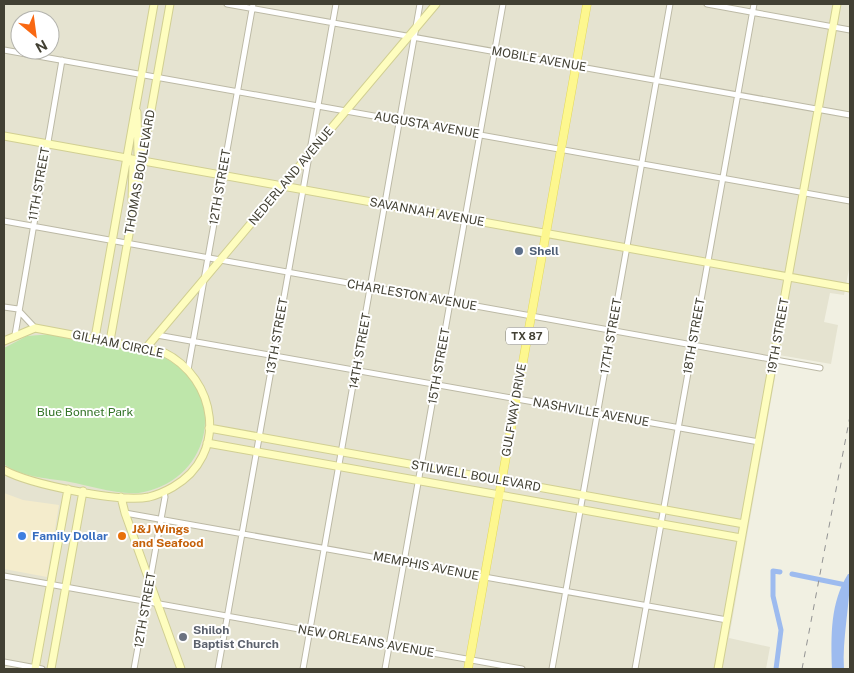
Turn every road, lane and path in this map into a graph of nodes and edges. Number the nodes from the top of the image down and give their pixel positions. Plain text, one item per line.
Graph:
1 (154, 4) edge
2 (170, 4) edge
3 (227, 4) edge
4 (336, 4) edge
5 (420, 4) edge
6 (436, 4) edge
7 (503, 4) edge
8 (587, 4) edge
9 (670, 4) edge
10 (706, 4) edge
11 (754, 4) edge
12 (837, 4) edge
13 (252, 6) edge
14 (752, 12) junction
15 (333, 23) junction
16 (833, 26) junction
17 (415, 28) junction
18 (850, 30) edge
19 (411, 37) junction
20 (4, 50) edge
21 (495, 51) junction
22 (62, 60) junction
23 (576, 66) junction
24 (142, 74) junction
25 (157, 77) junction
26 (656, 81) junction
27 (237, 92) junction
28 (737, 95) junction
29 (318, 106) junction
30 (136, 107) junction
31 (346, 110) junction
32 (818, 110) junction
33 (850, 116) edge
34 (401, 121) junction
35 (480, 135) junction
36 (4, 136) edge
37 (47, 143) junction
38 (561, 149) junction
39 (310, 153) junction
40 (127, 158) junction
41 (142, 160) junction
42 (641, 164) junction
43 (222, 175) junction
44 (722, 179) junction
45 (282, 185) junction
46 (303, 189) junction
47 (803, 193) junction
48 (850, 202) edge
49 (386, 205) junction
50 (133, 210) junction
51 (465, 218) junction
52 (4, 221) edge
53 (32, 226) junction
54 (546, 233) junction
55 (112, 241) junction
56 (127, 243) junction
57 (626, 247) junction
58 (208, 257) junction
59 (220, 260) junction
60 (708, 262) junction
61 (288, 272) junction
62 (788, 276) junction
63 (205, 278) junction
64 (371, 288) junction
65 (850, 288) edge
66 (450, 302) junction
67 (4, 307) edge
68 (18, 309) junction
69 (531, 316) junction
70 (35, 328) junction
71 (612, 330) junction
72 (15, 335) junction
73 (157, 335) junction
74 (95, 338) junction
75 (4, 341) edge
76 (110, 341) junction
77 (193, 341) junction
78 (693, 345) junction
79 (146, 348) junction
80 (273, 354) junction
81 (774, 359) junction
82 (820, 368) dead end
83 (188, 370) junction
84 (356, 371) junction
85 (435, 384) junction
86 (516, 399) junction
87 (597, 414) junction
88 (209, 428) junction
89 (678, 428) junction
90 (259, 437) junction
91 (759, 442) junction
92 (207, 443) junction
93 (257, 452) junction
94 (342, 453) junction
95 (421, 466) junction
96 (339, 467) junction
97 (4, 470) edge
98 (418, 480) junction
99 (502, 481) junction
100 (68, 489) junction
101 (83, 491) junction
102 (164, 492) junction
103 (499, 495) junction
104 (582, 495) junction
105 (121, 497) junction
106 (580, 509) junction
107 (663, 510) junction
108 (125, 513) junction
109 (161, 518) junction
110 (661, 523) junction
111 (744, 524) junction
112 (242, 533) junction
113 (741, 538) junction
114 (325, 548) junction
115 (404, 561) junction
116 (4, 576) edge
117 (484, 577) junction
118 (150, 582) junction
119 (51, 584) junction
120 (66, 587) junction
121 (566, 591) junction
122 (146, 601) junction
123 (157, 603) junction
124 (646, 605) junction
125 (227, 616) junction
126 (727, 620) junction
127 (310, 632) junction
128 (389, 645) junction
129 (470, 660) junction
130 (4, 662) edge
131 (38, 669) edge
132 (51, 669) edge
133 (134, 669) edge
134 (181, 669) edge
135 (218, 669) edge
136 (303, 669) edge
137 (385, 669) edge
138 (468, 669) edge
139 (522, 669) edge
140 (552, 669) edge
141 (635, 669) edge
142 (718, 669) edge

1 - 24 street, THOMAS BOULEVARD
2 - 25 street, THOMAS BOULEVARD
3 - 13 street, MOBILE AVENUE
4 - 15 street, 13TH STREET
5 - 17 street
6 - 17 street, NEDERLAND AVENUE
7 - 21 street, 15TH STREET
8 - 23 main road, GULFWAY DRIVE / TX 87
9 - 26 street, 17TH STREET
10 - 14 street
11 - 14 street, 18TH STREET
12 - 16 street, 19TH STREET
13 - 15 street, MOBILE AVENUE
13 - 27 street, 12TH STREET
14 - 16 street
14 - 28 street, 18TH STREET
15 - 19 street, MOBILE AVENUE
15 - 29 street, 13TH STREET
16 - 18 street
16 - 32 street, 19TH STREET
17 - 19 street, NEDERLAND AVENUE
19 - 21 street, MOBILE AVENUE
19 - 31 street, NEDERLAND AVENUE
19 - 34 street, 14TH STREET
20 - 22 street, AUGUSTA AVENUE
21 - 23 street, MOBILE AVENUE
21 - 35 street, 15TH STREET
22 - 24 street, AUGUSTA AVENUE
22 - 37 street, 11TH STREET
23 - 26 street, MOBILE AVENUE
23 - 38 main road, GULFWAY DRIVE / TX 87
24 - 25 street, AUGUSTA AVENUE
24 - 30 street, THOMAS BOULEVARD
25 - 27 street, AUGUSTA AVENUE
25 - 41 street, THOMAS BOULEVARD
26 - 28 street, MOBILE AVENUE
26 - 42 street, 17TH STREET
27 - 29 street, AUGUSTA AVENUE
27 - 43 street, 12TH STREET
28 - 32 street, MOBILE AVENUE
28 - 44 street, 18TH STREET
29 - 31 street, AUGUSTA AVENUE
29 - 39 street, 13TH STREET
30 - 40 street, THOMAS BOULEVARD
30 - 41 street
31 - 34 street, AUGUSTA AVENUE
31 - 39 street, NEDERLAND AVENUE
32 - 33 street, MOBILE AVENUE
32 - 47 street, 19TH STREET
34 - 35 street, AUGUSTA AVENUE
34 - 49 street, 14TH STREET
35 - 38 street, AUGUSTA AVENUE
35 - 51 street, 15TH STREET
36 - 37 street, SAVANNAH AVENUE
37 - 40 street, SAVANNAH AVENUE
37 - 53 street, 11TH STREET
38 - 42 street, AUGUSTA AVENUE
38 - 54 main road, GULFWAY DRIVE / TX 87
39 - 45 street, NEDERLAND AVENUE
39 - 46 street, 13TH STREET
40 - 41 street, SAVANNAH AVENUE
40 - 50 street
40 - 55 street, THOMAS BOULEVARD
41 - 43 street, SAVANNAH AVENUE
41 - 50 street, THOMAS BOULEVARD
42 - 44 street, AUGUSTA AVENUE
42 - 57 street, 17TH STREET
43 - 45 street, SAVANNAH AVENUE
43 - 58 street, 12TH STREET
44 - 47 street, AUGUSTA AVENUE
44 - 60 street, 18TH STREET
45 - 46 street, SAVANNAH AVENUE
45 - 59 street, NEDERLAND AVENUE
46 - 49 street, SAVANNAH AVENUE
46 - 61 street, 13TH STREET
47 - 48 street, AUGUSTA AVENUE
47 - 62 street, 19TH STREET
49 - 51 street, SAVANNAH AVENUE
49 - 64 street, 14TH STREET
50 - 56 street, THOMAS BOULEVARD
51 - 54 street, SAVANNAH AVENUE
51 - 66 street, 15TH STREET
52 - 53 street, CHARLESTON AVENUE
53 - 55 street, CHARLESTON AVENUE
53 - 68 street, 11TH STREET
54 - 57 street, SAVANNAH AVENUE
54 - 69 main road, GULFWAY DRIVE / TX 87
55 - 56 street, CHARLESTON AVENUE
55 - 74 street, THOMAS BOULEVARD
56 - 58 street, CHARLESTON AVENUE
56 - 76 street, THOMAS BOULEVARD
57 - 60 street, SAVANNAH AVENUE
57 - 71 street, 17TH STREET
58 - 59 street, CHARLESTON AVENUE
58 - 63 street, 12TH STREET
59 - 61 street, CHARLESTON AVENUE
59 - 63 street, NEDERLAND AVENUE
60 - 62 street, SAVANNAH AVENUE
60 - 78 street, 18TH STREET
61 - 64 street, CHARLESTON AVENUE
61 - 80 street, 13TH STREET
62 - 65 street, SAVANNAH AVENUE
62 - 81 street, 19TH STREET
63 - 73 street, NEDERLAND AVENUE
63 - 77 street, 12TH STREET
64 - 66 street, CHARLESTON AVENUE
64 - 84 street, 14TH STREET
66 - 69 street, CHARLESTON AVENUE
66 - 85 street, 15TH STREET
67 - 68 street
68 - 70 street
68 - 72 street, 11TH STREET
69 - 71 street, CHARLESTON AVENUE
69 - 86 main road, GULFWAY DRIVE / TX 87
70 - 72 street, GILHAM CIRCLE
70 - 74 street, GILHAM CIRCLE
71 - 78 street, CHARLESTON AVENUE
71 - 87 street, 17TH STREET
72 - 75 street, GILHAM CIRCLE
73 - 77 street, NASHVILLE AVENUE
73 - 79 street, NEDERLAND AVENUE
74 - 76 street, GILHAM CIRCLE
76 - 79 street, GILHAM CIRCLE
77 - 80 street, NASHVILLE AVENUE
77 - 83 street, 12TH STREET
78 - 81 street, CHARLESTON AVENUE
78 - 89 street, 18TH STREET
79 - 83 street, GILHAM CIRCLE
80 - 84 street, NASHVILLE AVENUE
80 - 90 street, 13TH STREET
81 - 82 street, CHARLESTON AVENUE
81 - 91 street, 19TH STREET
83 - 88 street, GILHAM CIRCLE
84 - 85 street, NASHVILLE AVENUE
84 - 94 street, 14TH STREET
85 - 86 street, NASHVILLE AVENUE
85 - 95 street, 15TH STREET
86 - 87 street, NASHVILLE AVENUE
86 - 99 main road, GULFWAY DRIVE / TX 87
87 - 89 street, NASHVILLE AVENUE
87 - 104 street, 17TH STREET
88 - 90 street, STILWELL BOULEVARD
88 - 92 street, GILHAM CIRCLE
89 - 91 street, NASHVILLE AVENUE
89 - 107 street, 18TH STREET
90 - 93 street, 13TH STREET
90 - 94 street, STILWELL BOULEVARD
91 - 111 street, 19TH STREET
92 - 93 street, STILWELL BOULEVARD
92 - 102 street, GILHAM CIRCLE
93 - 96 street, STILWELL BOULEVARD
93 - 112 street, 13TH STREET
94 - 95 street, STILWELL BOULEVARD
94 - 96 street, 14TH STREET
95 - 98 street, 15TH STREET
95 - 99 street, STILWELL BOULEVARD
96 - 98 street, STILWELL BOULEVARD
96 - 114 street, 14TH STREET
97 - 100 street, GILHAM CIRCLE
98 - 103 street, STILWELL BOULEVARD
98 - 115 street, 15TH STREET
99 - 103 main road, GULFWAY DRIVE / TX 87
99 - 104 street, STILWELL BOULEVARD
100 - 101 street, GILHAM CIRCLE
100 - 119 street
101 - 105 street, GILHAM CIRCLE
101 - 120 street
102 - 105 street, GILHAM CIRCLE
102 - 109 street, 12TH STREET
103 - 106 street, STILWELL BOULEVARD
103 - 117 main road, GULFWAY DRIVE / TX 87
104 - 106 street, 17TH STREET
104 - 107 street, STILWELL BOULEVARD
105 - 108 street
106 - 110 street, STILWELL BOULEVARD
106 - 121 street, 17TH STREET
107 - 110 street, 18TH STREET
107 - 111 street, STILWELL BOULEVARD
108 - 109 street, MEMPHIS AVENUE
108 - 118 street
109 - 112 street, MEMPHIS AVENUE
109 - 118 street, 12TH STREET
110 - 113 street, STILWELL BOULEVARD
110 - 124 street, 18TH STREET
111 - 113 street, 19TH STREET
112 - 114 street, MEMPHIS AVENUE
112 - 125 street, 13TH STREET
113 - 126 street, 19TH STREET
114 - 115 street, MEMPHIS AVENUE
114 - 127 street, 14TH STREET
115 - 117 street, MEMPHIS AVENUE
115 - 128 street, 15TH STREET
116 - 119 street, NEW ORLEANS AVENUE
117 - 121 street, MEMPHIS AVENUE
117 - 129 main road, GULFWAY DRIVE / TX 87
118 - 122 street, 12TH STREET
118 - 123 street
119 - 120 street, NEW ORLEANS AVENUE
119 - 131 street
120 - 122 street, NEW ORLEANS AVENUE
120 - 132 street
121 - 124 street, MEMPHIS AVENUE
121 - 140 street, 17TH STREET
122 - 123 street, NEW ORLEANS AVENUE
122 - 133 street, 12TH STREET
123 - 125 street, NEW ORLEANS AVENUE
123 - 134 street
124 - 126 street, MEMPHIS AVENUE
124 - 141 street, 18TH STREET
125 - 127 street, NEW ORLEANS AVENUE
125 - 135 street, 13TH STREET
126 - 142 street, 19TH STREET
127 - 128 street, NEW ORLEANS AVENUE
127 - 136 street, 14TH STREET
128 - 129 street, NEW ORLEANS AVENUE
128 - 137 street, 15TH STREET
129 - 138 main road, GULFWAY DRIVE / TX 87
129 - 139 street, NEW ORLEANS AVENUE
130 - 131 street

